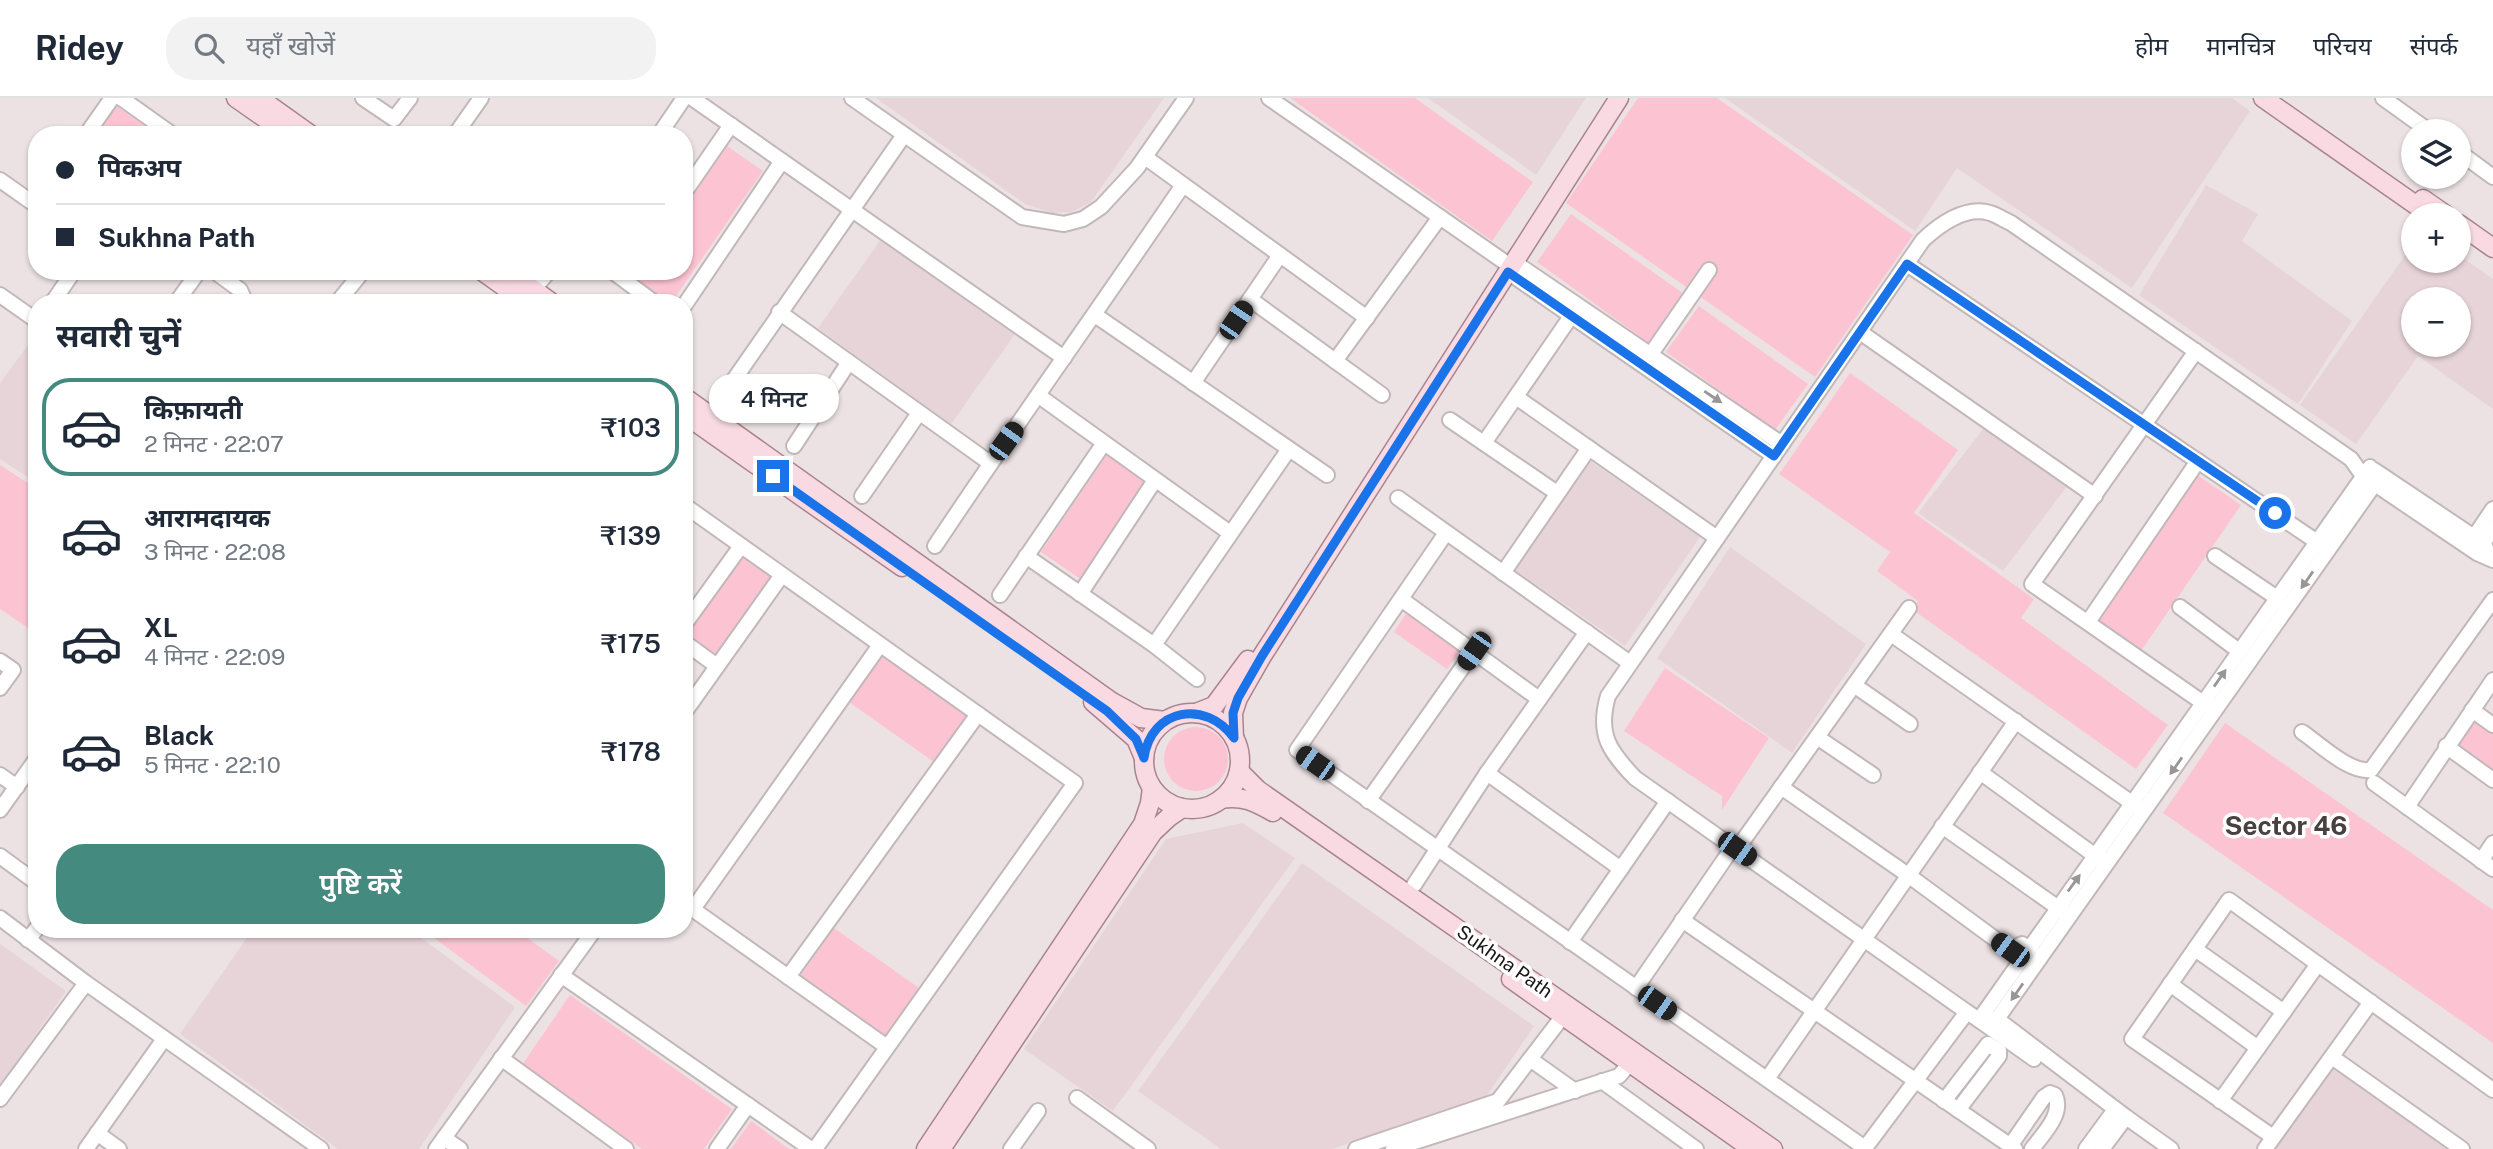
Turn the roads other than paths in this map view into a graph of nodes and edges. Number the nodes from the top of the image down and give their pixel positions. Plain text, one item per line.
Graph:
1 (112, 98) edge
2 (121, 98) edge
3 (236, 98) edge
4 (259, 98) edge
5 (363, 98) edge
6 (410, 98) edge
7 (481, 98) edge
8 (684, 98) edge
9 (692, 98) edge
10 (852, 98) edge
11 (1186, 98) edge
12 (1269, 98) edge
13 (1607, 98) edge
14 (1619, 98) edge
15 (2263, 98) edge
16 (2280, 98) edge
17 (2383, 98) edge
18 (2412, 119) edge
19 (731, 125) junction
20 (92, 126) edge
21 (160, 126) edge
22 (276, 126) edge
23 (298, 126) edge
24 (461, 126) edge
25 (665, 126) edge
26 (904, 135) junction
27 (1144, 157) junction
28 (782, 161) junction
29 (2471, 161) edge
30 (2493, 177) edge
31 (0, 180) edge
32 (693, 180) edge
33 (1184, 185) junction
34 (28, 200) edge
35 (2413, 203) edge
36 (2429, 203) edge
37 (852, 209) junction
38 (1440, 217) junction
39 (2471, 232) edge
40 (2471, 244) edge
41 (2493, 248) edge
42 (1280, 256) junction
43 (2493, 260) edge
44 (1907, 264) junction
45 (1508, 265) junction
46 (1709, 271) dead end
47 (226, 280) edge
48 (354, 280) edge
49 (499, 280) edge
50 (516, 280) edge
51 (542, 280) edge
52 (629, 280) edge
53 (242, 294) edge
54 (344, 294) edge
55 (526, 294) edge
56 (528, 294) edge
57 (532, 294) edge
58 (645, 294) edge
59 (692, 294) edge
60 (0, 295) edge
61 (1250, 299) junction
62 (1575, 311) junction
63 (779, 312) junction
64 (28, 315) edge
65 (1095, 315) junction
66 (1367, 318) junction
67 (1860, 332) junction
68 (2196, 351) junction
69 (1064, 358) junction
70 (1647, 360) junction
71 (1335, 361) junction
72 (849, 362) junction
73 (1193, 383) junction
74 (1382, 395) dead end
75 (1038, 396) junction
76 (722, 397) dead end
77 (1516, 397) junction
78 (693, 403) edge
79 (919, 413) junction
80 (693, 420) edge
81 (1450, 420) dead end
82 (2144, 425) junction
83 (1104, 443) junction
84 (1484, 443) junction
85 (794, 446) dead end
86 (1588, 448) junction
87 (1289, 449) junction
88 (1778, 450) junction
89 (2198, 461) junction
90 (990, 463) junction
91 (2369, 473) junction
92 (1327, 475) dead end
93 (1155, 480) junction
94 (1557, 493) junction
95 (862, 496) dead end
96 (2095, 496) junction
97 (1398, 498) dead end
98 (2493, 509) edge
99 (693, 511) edge
100 (2493, 529) edge
101 (1230, 533) junction
102 (1446, 533) junction
103 (1717, 538) junction
104 (2475, 545) junction
105 (741, 546) junction
106 (935, 546) dead end
107 (2323, 546) junction
108 (2215, 555) dead end
109 (1026, 556) junction
110 (2492, 559) edge
111 (1503, 573) junction
112 (782, 575) junction
113 (1000, 594) dead end
114 (1080, 594) junction
115 (2277, 598) junction
116 (1401, 599) junction
117 (2493, 600) edge
118 (2180, 607) dead end
119 (1909, 608) dead end
120 (693, 613) edge
121 (2088, 622) junction
122 (1587, 632) junction
123 (1891, 634) junction
124 (880, 645) junction
125 (1154, 645) junction
126 (693, 648) edge
127 (1474, 651) junction
128 (2239, 651) junction
129 (0, 661) edge
130 (1630, 663) junction
131 (718, 666) junction
132 (1197, 679) dead end
133 (2493, 680) edge
134 (1854, 685) junction
135 (0, 688) edge
136 (1539, 699) junction
137 (693, 701) edge
138 (2209, 707) junction
139 (2472, 710) junction
140 (1196, 713) junction
141 (978, 715) junction
142 (1165, 721) junction
143 (2016, 721) junction
144 (1910, 724) dead end
145 (2493, 725) edge
146 (2302, 732) dead end
147 (1817, 737) junction
148 (1234, 738) junction
149 (2446, 746) junction
150 (1144, 758) junction
151 (1239, 771) junction
152 (1980, 772) junction
153 (1487, 773) junction
154 (0, 775) edge
155 (1873, 775) dead end
156 (28, 779) edge
157 (2493, 780) edge
158 (2374, 783) dead end
159 (17, 787) junction
160 (1152, 788) junction
161 (1781, 788) junction
162 (1221, 799) junction
163 (1368, 800) junction
164 (1668, 801) junction
165 (2138, 807) junction
166 (2407, 807) junction
167 (1182, 808) junction
168 (0, 810) edge
169 (1942, 826) junction
170 (2493, 844) edge
171 (1735, 848) junction
172 (1437, 850) junction
173 (0, 856) edge
174 (2100, 860) junction
175 (2487, 865) edge
176 (1621, 869) junction
177 (1908, 875) junction
178 (28, 876) edge
179 (1415, 885) dead end
180 (693, 901) edge
181 (2057, 907) junction
182 (693, 909) edge
183 (2070, 916) junction
184 (0, 918) edge
185 (1682, 920) junction
186 (28, 932) edge
187 (36, 938) edge
188 (586, 938) edge
189 (1864, 938) junction
190 (1570, 942) junction
191 (2029, 949) junction
192 (2195, 949) junction
193 (2318, 964) junction
194 (561, 975) junction
195 (788, 977) junction
196 (86, 983) junction
197 (2170, 984) junction
198 (1636, 988) junction
199 (2371, 1002) junction
200 (1814, 1011) junction
201 (2284, 1012) junction
202 (1563, 1016) junction
203 (1973, 1016) junction
204 (1997, 1020) junction
205 (164, 1039) junction
206 (887, 1047) junction
207 (2258, 1048) junction
208 (2332, 1056) junction
209 (501, 1058) junction
210 (1530, 1059) junction
211 (1630, 1063) junction
212 (1767, 1079) junction
213 (1602, 1081) junction
214 (1915, 1081) junction
215 (2493, 1090) edge
216 (1575, 1091) junction
217 (1077, 1098) dead end
218 (0, 1099) edge
219 (1944, 1101) junction
220 (2220, 1101) junction
221 (748, 1105) junction
222 (1958, 1110) junction
223 (1038, 1111) dead end
224 (2118, 1116) junction
225 (97, 1133) junction
226 (2269, 1143) edge
227 (440, 1144) edge
228 (1876, 1145) edge
229 (2006, 1146) edge
230 (1015, 1148) edge
231 (1401, 1148) edge
232 (86, 1149) edge
233 (119, 1149) edge
234 (321, 1149) edge
235 (460, 1149) edge
236 (626, 1149) edge
237 (717, 1149) edge
238 (813, 1149) edge
239 (926, 1149) edge
240 (942, 1149) edge
241 (1149, 1149) edge
242 (1356, 1149) edge
243 (1696, 1149) edge
244 (1752, 1149) edge
245 (1773, 1149) edge
246 (2032, 1149) edge
247 (2086, 1149) edge
248 (2102, 1149) edge
249 (2171, 1149) edge
250 (2462, 1149) edge

1 - 20 street
2 - 21 street
3 - 22 main road
4 - 23 main road
5 - 6 street
7 - 24 street
8 - 25 street
9 - 19 street
10 - 26 street
11 - 27 street
12 - 38 street
13 - 45 main road
14 - 45 main road
15 - 35 main road
16 - 36 main road
17 - 18 street
19 - 28 street
19 - 32 street
26 - 27 street
26 - 37 street
27 - 33 street
28 - 37 street
28 - 59 street
29 - 30 street
31 - 34 street
33 - 42 street
33 - 65 street
37 - 63 street
37 - 69 street
38 - 45 street
38 - 66 street
39 - 41 main road
40 - 43 main road
42 - 61 street
42 - 66 street
44 - 67 street
44 - 68 street
44 - 82 street
45 - 62 street
45 - 140 main road
45 - 148 main road
46 - 70 street
47 - 53 street
48 - 54 street
49 - 55 main road
50 - 56 main road
51 - 57 street
52 - 58 street
60 - 64 street
61 - 71 street
61 - 73 street
62 - 70 street
62 - 77 street
63 - 72 street
63 - 76 street
65 - 69 street
65 - 73 street
66 - 71 street
67 - 88 street
67 - 96 street
68 - 82 street
68 - 91 street
69 - 75 street
70 - 88 street
71 - 74 street
72 - 79 street
72 - 85 street
73 - 87 street
75 - 83 street
75 - 90 street
77 - 84 street
77 - 86 street
78 - 142 main road
79 - 90 street
79 - 95 street
80 - 150 main road
81 - 84 street
82 - 89 street
82 - 96 street
83 - 93 street
83 - 109 street
84 - 94 street
86 - 94 street
86 - 103 street
87 - 92 street
87 - 101 street
88 - 103 street
89 - 107 street
89 - 121 street
90 - 106 street
91 - 104 street
91 - 107 street
93 - 101 street
93 - 114 street
94 - 111 street
96 - 121 street
97 - 102 street
98 - 104 street
99 - 105 street
100 - 104 street
101 - 125 street
102 - 111 street
102 - 116 street
103 - 130 street
104 - 110 street
105 - 112 street
105 - 120 street
107 - 115 street
107 -> 138 street
108 - 115 street
109 - 113 street
109 - 114 street
111 - 122 street
112 - 124 street
112 - 131 street
114 - 125 street
115 - 128 street
116 - 127 street
116 - 163 street
117 - 146 street
118 - 128 street
119 - 123 street
121 - 138 street
122 - 130 street
122 - 136 street
123 - 134 street
123 - 143 street
124 - 141 street
124 - 180 street
125 - 132 street
126 - 131 street
127 - 136 street
127 - 163 street
138 -> 128 street
129 - 135 street
130 - 164 street
131 - 137 street
133 - 139 street
134 - 144 street
134 - 147 street
136 - 153 street
138 - 165 street
139 - 145 street
139 - 149 street
140 - 142 main road
140 - 148 main road
141 - 195 street
141 - 206 street
142 - 150 main road
143 - 152 street
143 - 165 street
147 - 155 street
147 - 161 street
148 - 151 main road
149 - 157 street
149 - 166 street
150 - 160 main road
151 - 162 main road
151 - 245 main road, Sukhna Path
152 - 169 street
152 - 174 street
153 - 172 street
153 - 176 street
154 - 159 street
156 - 159 street
158 - 166 street
159 - 168 street
160 - 167 main road
160 - 239 main road
161 - 171 street
161 - 177 street
162 - 167 main road
162 - 202 main road, Sukhna Path
163 - 172 street
164 - 171 street
164 - 176 street
165 - 174 street
166 - 175 street
167 - 240 main road
169 - 177 street
169 - 181 street
170 - 175 street
171 - 185 street
171 - 189 street
172 - 179 street
172 - 190 street
173 - 178 street
181 -> 174 street
174 - 183 street
176 - 190 street
177 - 189 street
177 - 191 street
181 - 183 street
181 - 191 street
182 - 195 street
183 -> 204 street
184 - 186 street
185 - 198 street
185 - 200 street
187 - 196 street
188 - 194 street
189 - 200 street
189 - 203 street
190 - 198 street
191 - 203 street
192 - 193 street
192 - 197 street
192 - 201 street
193 - 199 street
193 - 201 street
194 - 209 street
194 - 221 street
195 - 206 street
196 - 205 street
196 - 218 street
197 - 207 street
197 - 220 street
198 - 212 street
199 - 208 street
199 - 215 street
200 - 212 street
200 - 214 street
201 - 207 street
202 - 210 street
202 - 211 main road, Sukhna Path
203 - 204 street
203 - 214 street
203 - 224 street
204 - 224 street
205 - 225 street
205 - 234 street
206 - 238 street
207 - 220 street
208 - 226 street
208 - 250 street
209 - 227 street
209 - 236 street
210 - 216 street
210 - 242 street
211 - 213 street
211 - 244 main road, Sukhna Path
212 - 228 street
213 - 216 street
213 - 243 street
214 - 219 street
214 - 228 street
216 - 231 street
217 - 241 street
219 - 222 street
219 - 222 street
220 - 226 street
221 - 237 street
221 - 238 street
222 - 229 street
223 - 230 street
224 - 247 street
224 - 248 street
224 - 249 street
225 - 232 street
225 - 233 street
227 - 235 street
229 - 246 street

